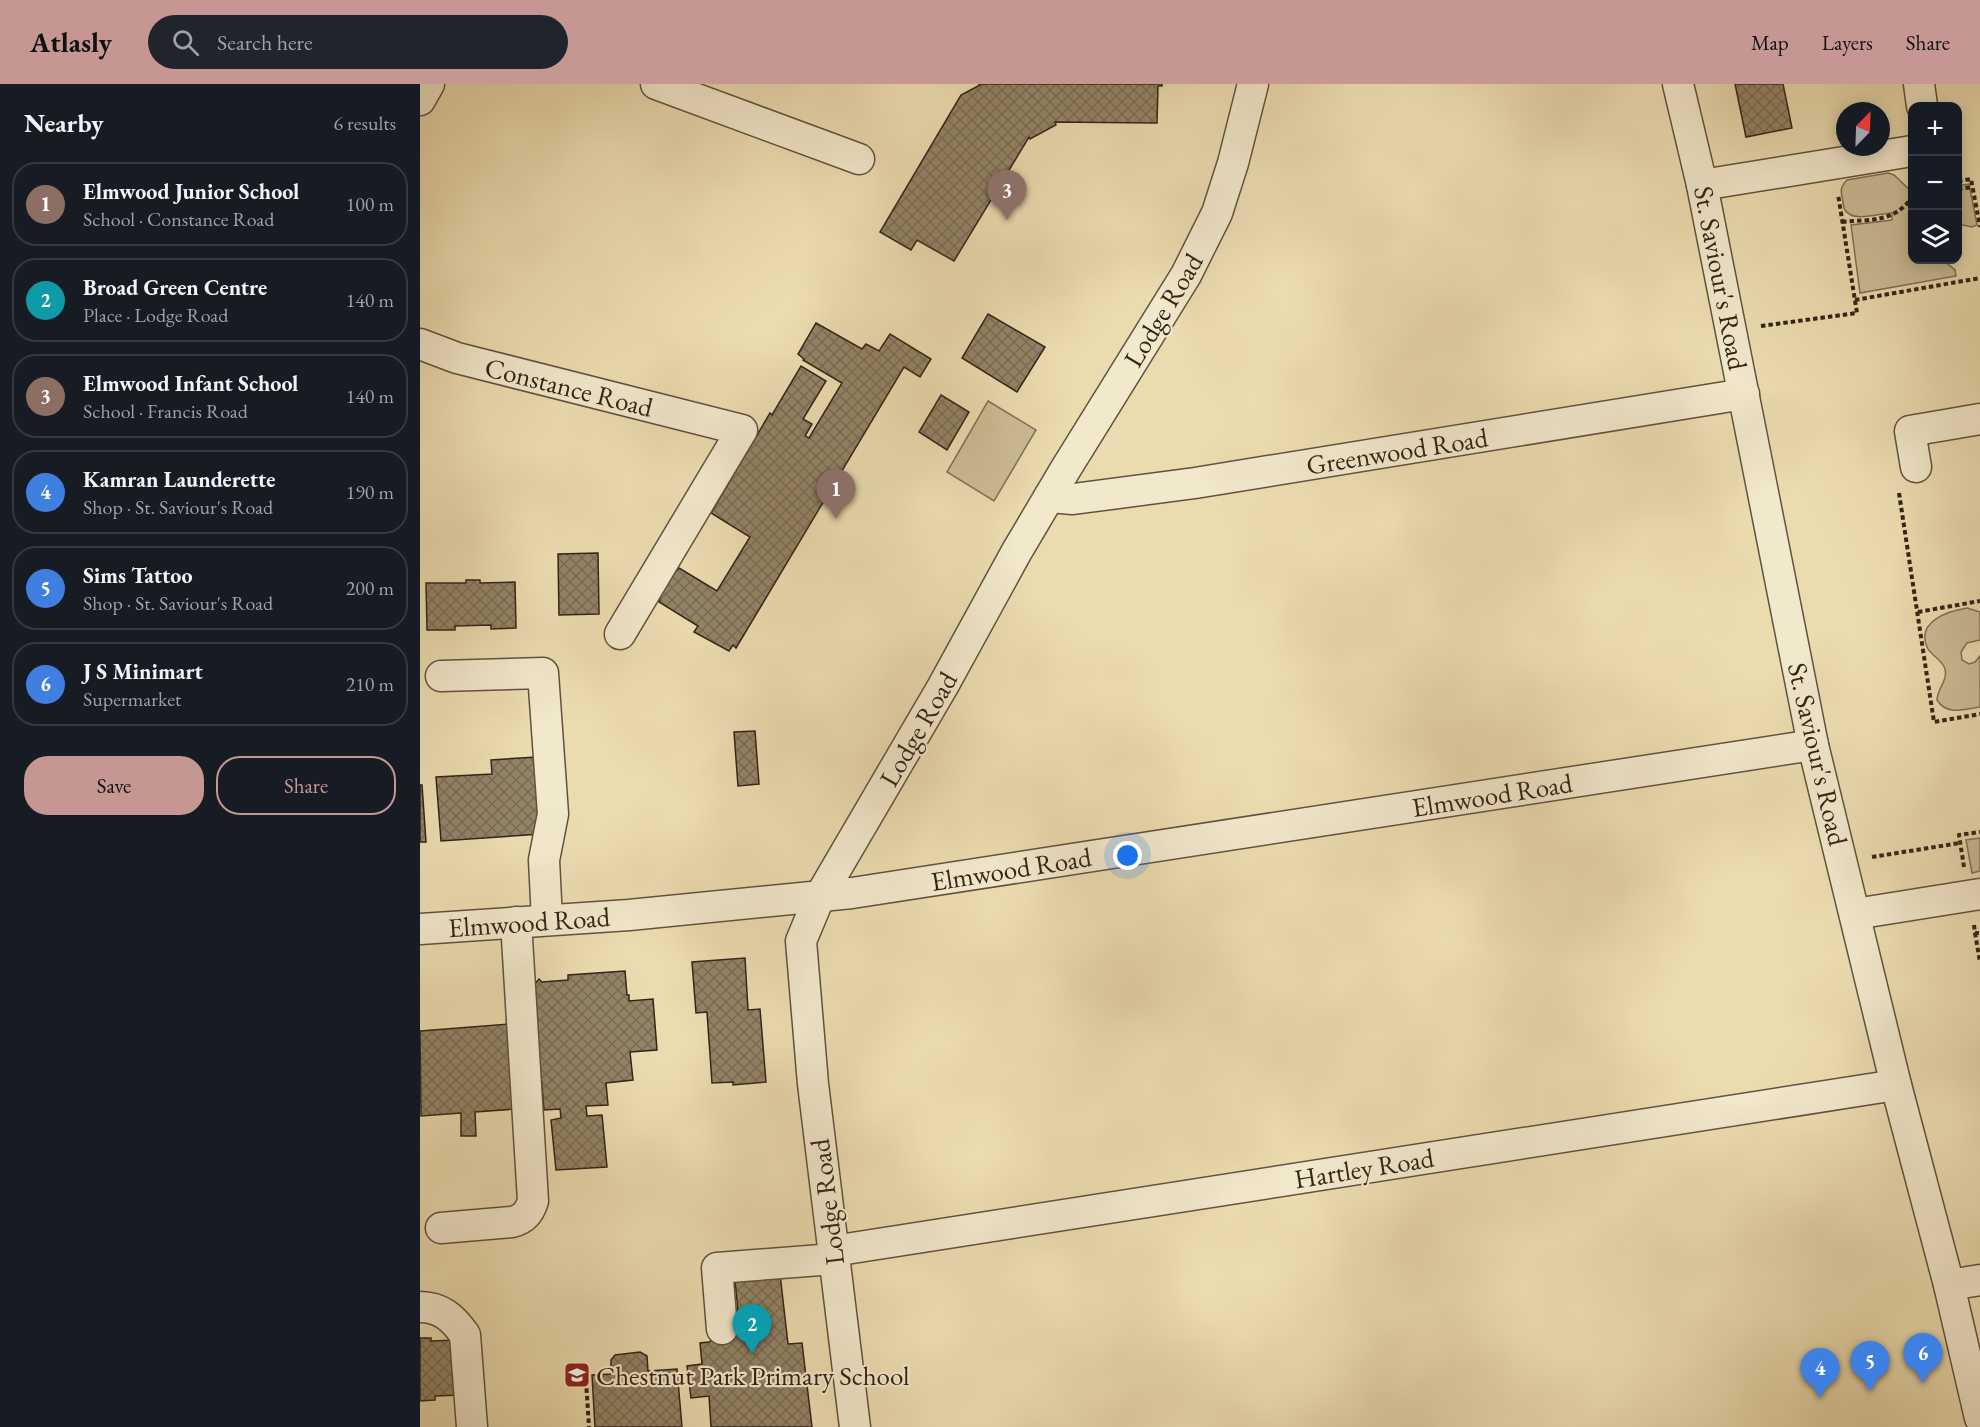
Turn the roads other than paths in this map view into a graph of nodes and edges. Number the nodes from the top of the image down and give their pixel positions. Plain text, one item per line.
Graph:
1 (429, 84) edge
2 (656, 84) edge
3 (1253, 84) edge
4 (1678, 84) edge
5 (1919, 84) edge
6 (420, 100) edge
7 (1921, 102) edge
8 (1908, 152) edge
9 (859, 159) dead end
10 (1702, 185) junction
11 (420, 344) edge
12 (1744, 394) junction
13 (1980, 419) edge
14 (1916, 467) road end
15 (1049, 497) junction
16 (620, 634) dead end
17 (441, 676) dead end
18 (1813, 745) junction
19 (1980, 894) edge
20 (819, 898) junction
21 (1855, 914) junction
22 (546, 920) junction
23 (516, 922) junction
24 (420, 929) edge
25 (1896, 1085) junction
26 (441, 1228) dead end
27 (834, 1255) junction
28 (1980, 1280) edge
29 (1949, 1285) junction
30 (420, 1307) edge
31 (722, 1329) dead end
32 (1980, 1418) edge
33 (472, 1427) edge
34 (855, 1427) edge

1 - 6 street
2 - 9 street
3 - 15 street, Lodge Road
4 - 10 street, St. Saviour's Road
5 - 7 street
8 - 10 street
10 - 12 street, St. Saviour's Road
11 - 16 street, Constance Road
12 - 15 street, Greenwood Road
12 - 18 street, St. Saviour's Road
13 - 14 street
15 - 20 street, Lodge Road
17 - 22 street
18 - 20 street, Elmwood Road
18 - 21 street, St. Saviour's Road
19 - 21 street
20 - 22 street, Elmwood Road
20 - 27 street, Lodge Road
21 - 25 street, St. Saviour's Road
22 - 23 street, Elmwood Road
23 - 24 street, Elmwood Road
23 - 26 street
25 - 27 street, Hartley Road
25 - 29 street, St. Saviour's Road
27 - 31 street, Hartley Road
27 - 34 street, Lodge Road
28 - 29 street
29 - 32 street, St. Saviour's Road
30 - 33 street

